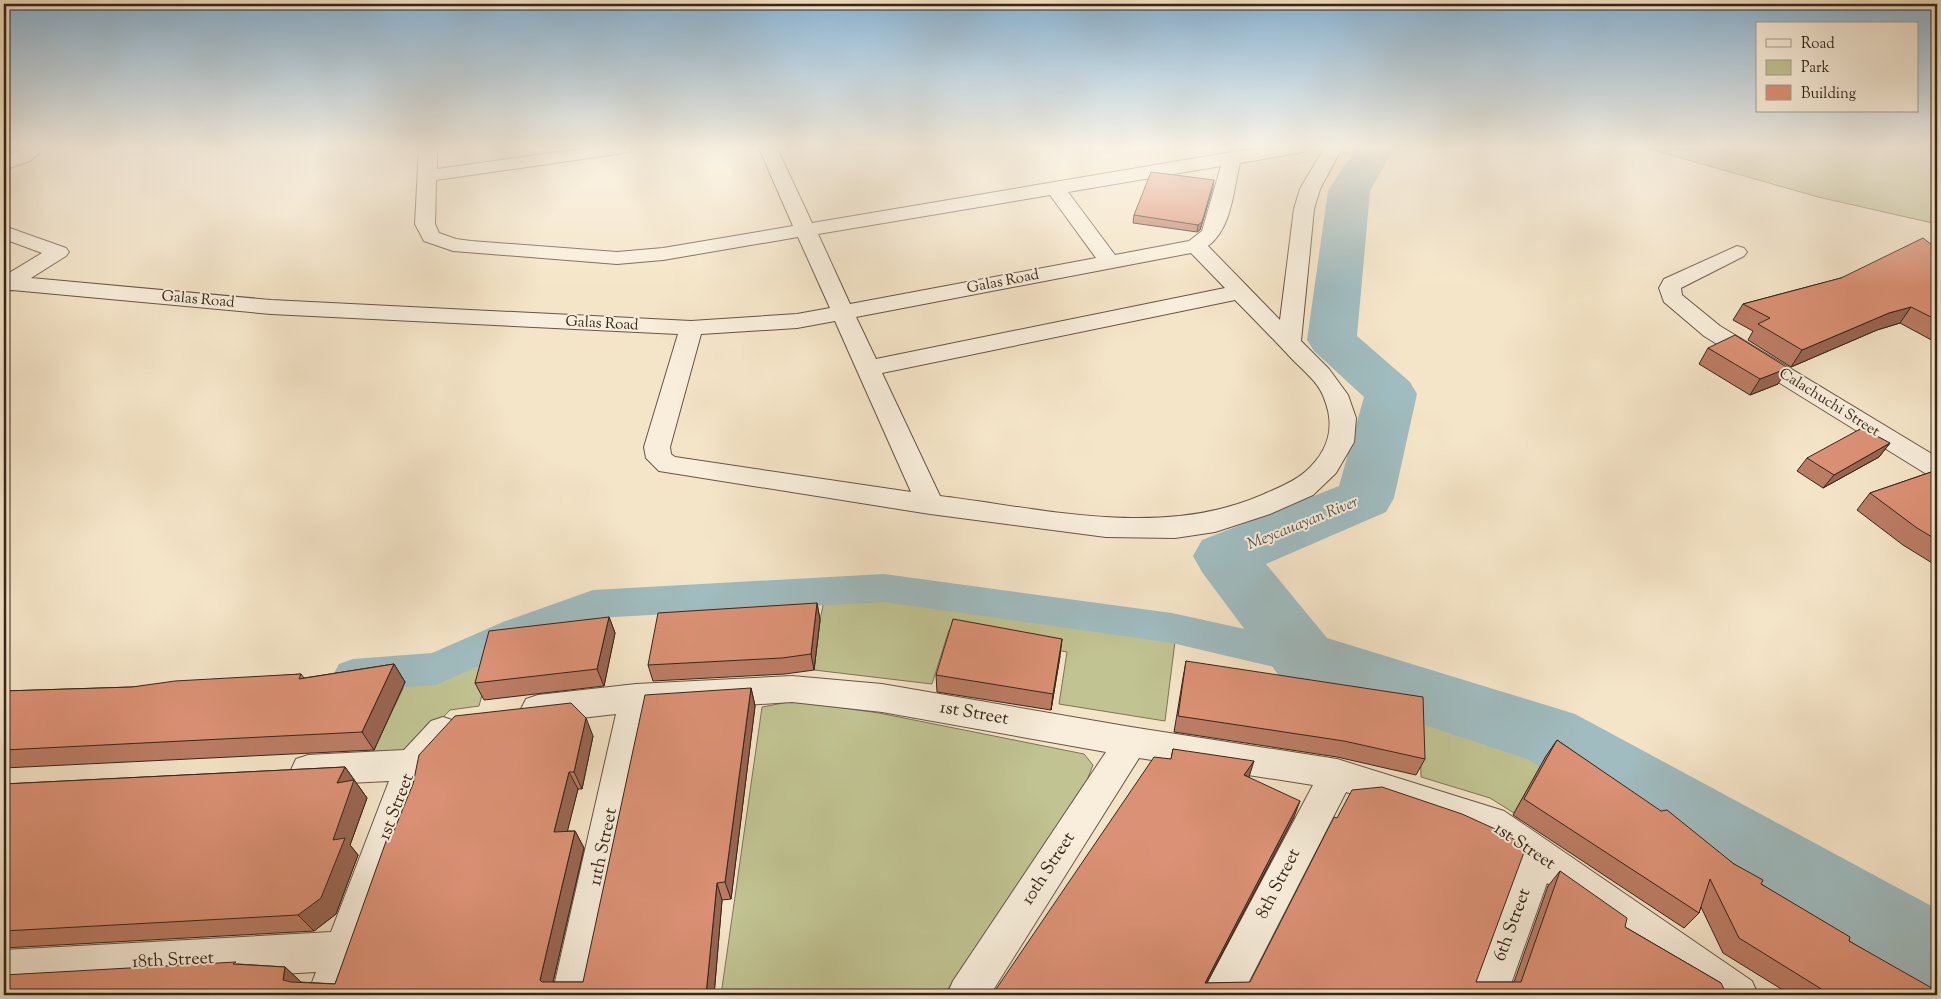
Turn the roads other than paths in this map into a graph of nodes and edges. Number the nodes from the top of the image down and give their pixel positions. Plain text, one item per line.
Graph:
1 (426, 195) edge
2 (790, 195) edge
3 (1016, 195) edge
4 (1060, 195) edge
5 (1225, 195) edge
6 (1308, 195) edge
7 (806, 230) junction
8 (4, 232) edge
9 (1196, 246) junction
10 (1737, 252) dead end
11 (1109, 262) junction
12 (6, 284) edge
13 (1240, 292) junction
14 (843, 312) junction
15 (691, 328) junction
16 (1289, 342) junction
17 (868, 368) junction
18 (1937, 469) edge
19 (930, 504) junction
20 (636, 698) junction
21 (512, 712) edge
22 (474, 716) edge
23 (1130, 742) junction
24 (413, 765) junction
25 (279, 771) edge
26 (1337, 774) junction
27 (1538, 855) junction
28 (343, 951) junction
29 (4, 970) edge
30 (327, 995) edge
31 (572, 995) edge
32 (967, 995) edge
33 (1221, 995) edge
34 (1488, 995) edge
35 (1738, 995) edge

1 - 7 street
2 - 7 street
3 - 7 street
4 - 11 street
5 - 9 street
6 - 16 street
7 - 14 street
8 - 12 street
9 - 11 street, Galas Road
9 - 13 street
10 - 18 street, Calachuchi Street
11 - 14 street, Galas Road
12 - 15 street, Galas Road
13 - 16 street
13 - 17 street
14 - 15 street, Galas Road
14 - 17 street
15 - 19 street
16 - 19 street
17 - 19 street
20 - 21 street, 1st Street
20 - 23 street, 1st Street
20 - 31 street, 11th Street
22 - 24 street, 1st Street
23 - 26 street, 1st Street
23 - 32 street, 10th Street
24 - 25 street
24 - 28 street, 1st Street
26 - 27 street, 1st Street
26 - 33 street, 8th Street
27 - 34 street, 6th Street
27 - 35 street, 1st Street
28 - 29 street, 18th Street
28 - 30 street, 1st Street

